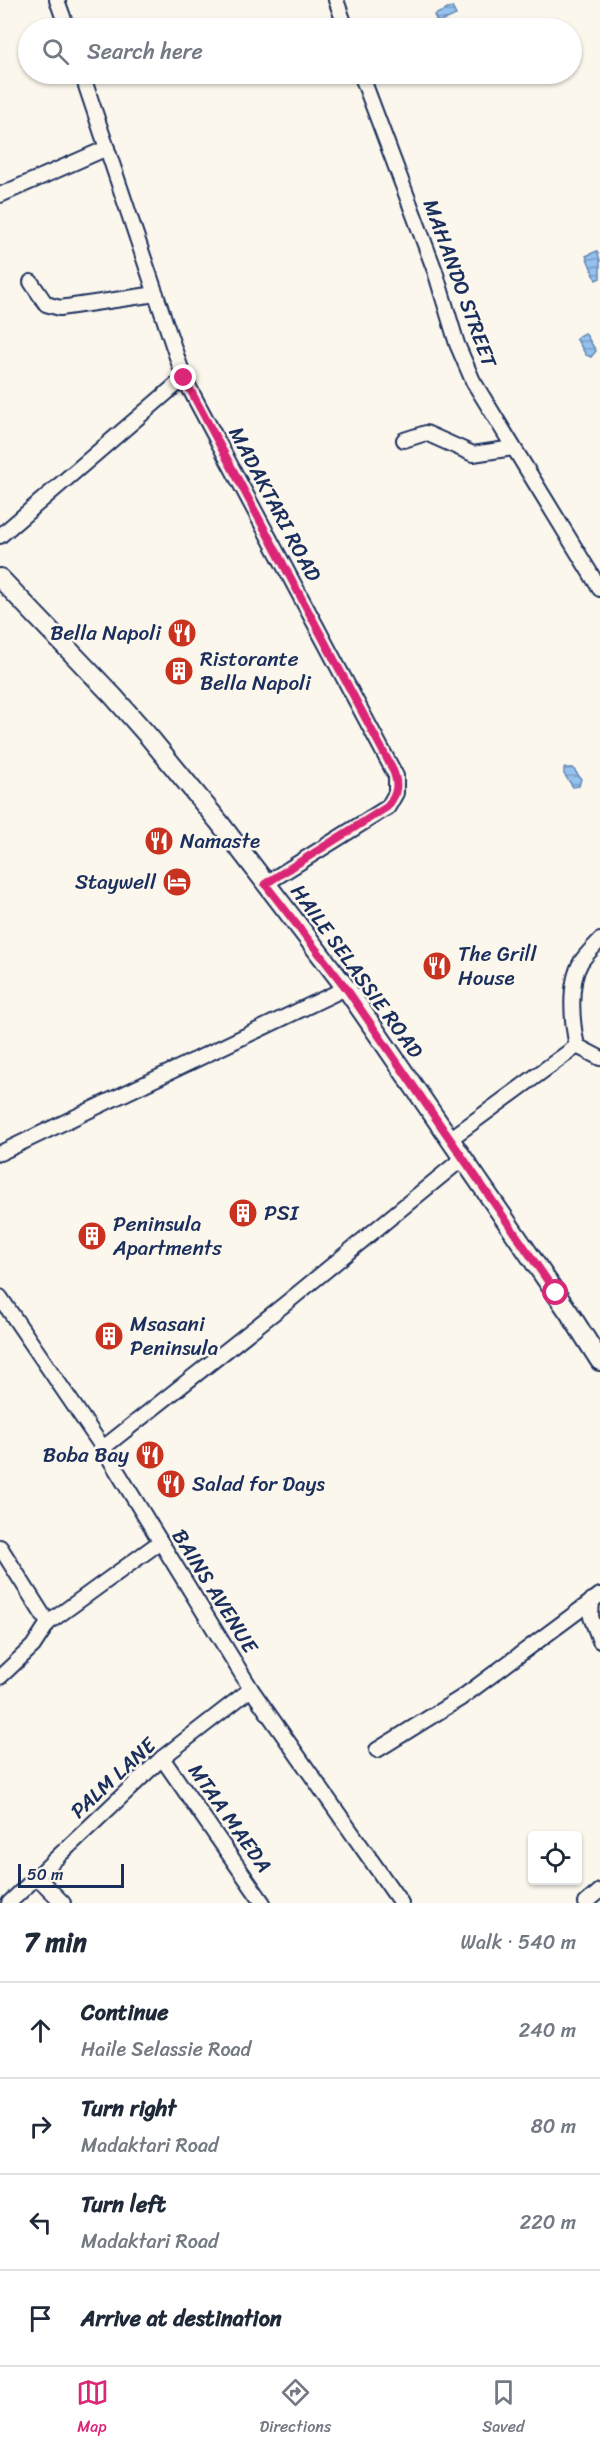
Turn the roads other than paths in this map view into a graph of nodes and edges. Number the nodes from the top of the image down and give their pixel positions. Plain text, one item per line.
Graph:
1 (57, 0) edge
2 (336, 0) edge
3 (63, 18) edge
4 (342, 18) edge
5 (85, 84) edge
6 (365, 84) edge
7 (107, 148) junction
8 (0, 195) edge
9 (31, 282) dead end
10 (156, 294) junction
11 (184, 378) junction
12 (404, 440) dead end
13 (513, 448) junction
14 (0, 536) edge
15 (0, 578) edge
16 (600, 589) edge
17 (265, 884) junction
18 (600, 940) edge
19 (346, 988) junction
20 (577, 1046) junction
21 (600, 1058) edge
22 (450, 1139) junction
23 (0, 1153) edge
24 (463, 1158) junction
25 (0, 1297) edge
26 (600, 1361) edge
27 (103, 1448) junction
28 (160, 1542) junction
29 (0, 1547) edge
30 (596, 1597) edge
31 (48, 1623) junction
32 (600, 1641) edge
33 (0, 1677) edge
34 (251, 1689) junction
35 (377, 1750) dead end
36 (162, 1758) junction
37 (38, 1878) junction
38 (600, 1891) edge
39 (9, 1903) edge
40 (63, 1903) edge
41 (263, 1903) edge
42 (401, 1903) edge
43 (586, 1903) edge

1 - 3 street
2 - 4 street
5 - 7 street, MADAKTARI ROAD
6 - 13 street, MAHANDO STREET
7 - 8 street
7 - 10 street, MADAKTARI ROAD
9 - 10 street
10 - 11 street, MADAKTARI ROAD
11 - 14 street
11 - 17 street, MADAKTARI ROAD
12 - 13 street
13 - 16 street, MAHANDO STREET
15 - 17 street, HAILE SELASSIE ROAD
17 - 19 street, HAILE SELASSIE ROAD
18 - 20 street
19 - 22 street, HAILE SELASSIE ROAD
19 - 23 street
20 - 21 street
20 - 22 street
22 - 24 street, HAILE SELASSIE ROAD
24 - 26 street, HAILE SELASSIE ROAD
24 - 27 street
25 - 27 street, BAINS AVENUE
27 - 28 street, BAINS AVENUE
28 - 31 street
28 - 34 street, BAINS AVENUE
29 - 31 street
30 - 32 street
30 - 35 street
31 - 33 street
34 - 36 street, PALM LANE
34 - 42 street, BAINS AVENUE
36 - 37 street, PALM LANE
36 - 41 street, MTAA MAEDA
37 - 39 street, PALM LANE
37 - 40 street
38 - 43 street

